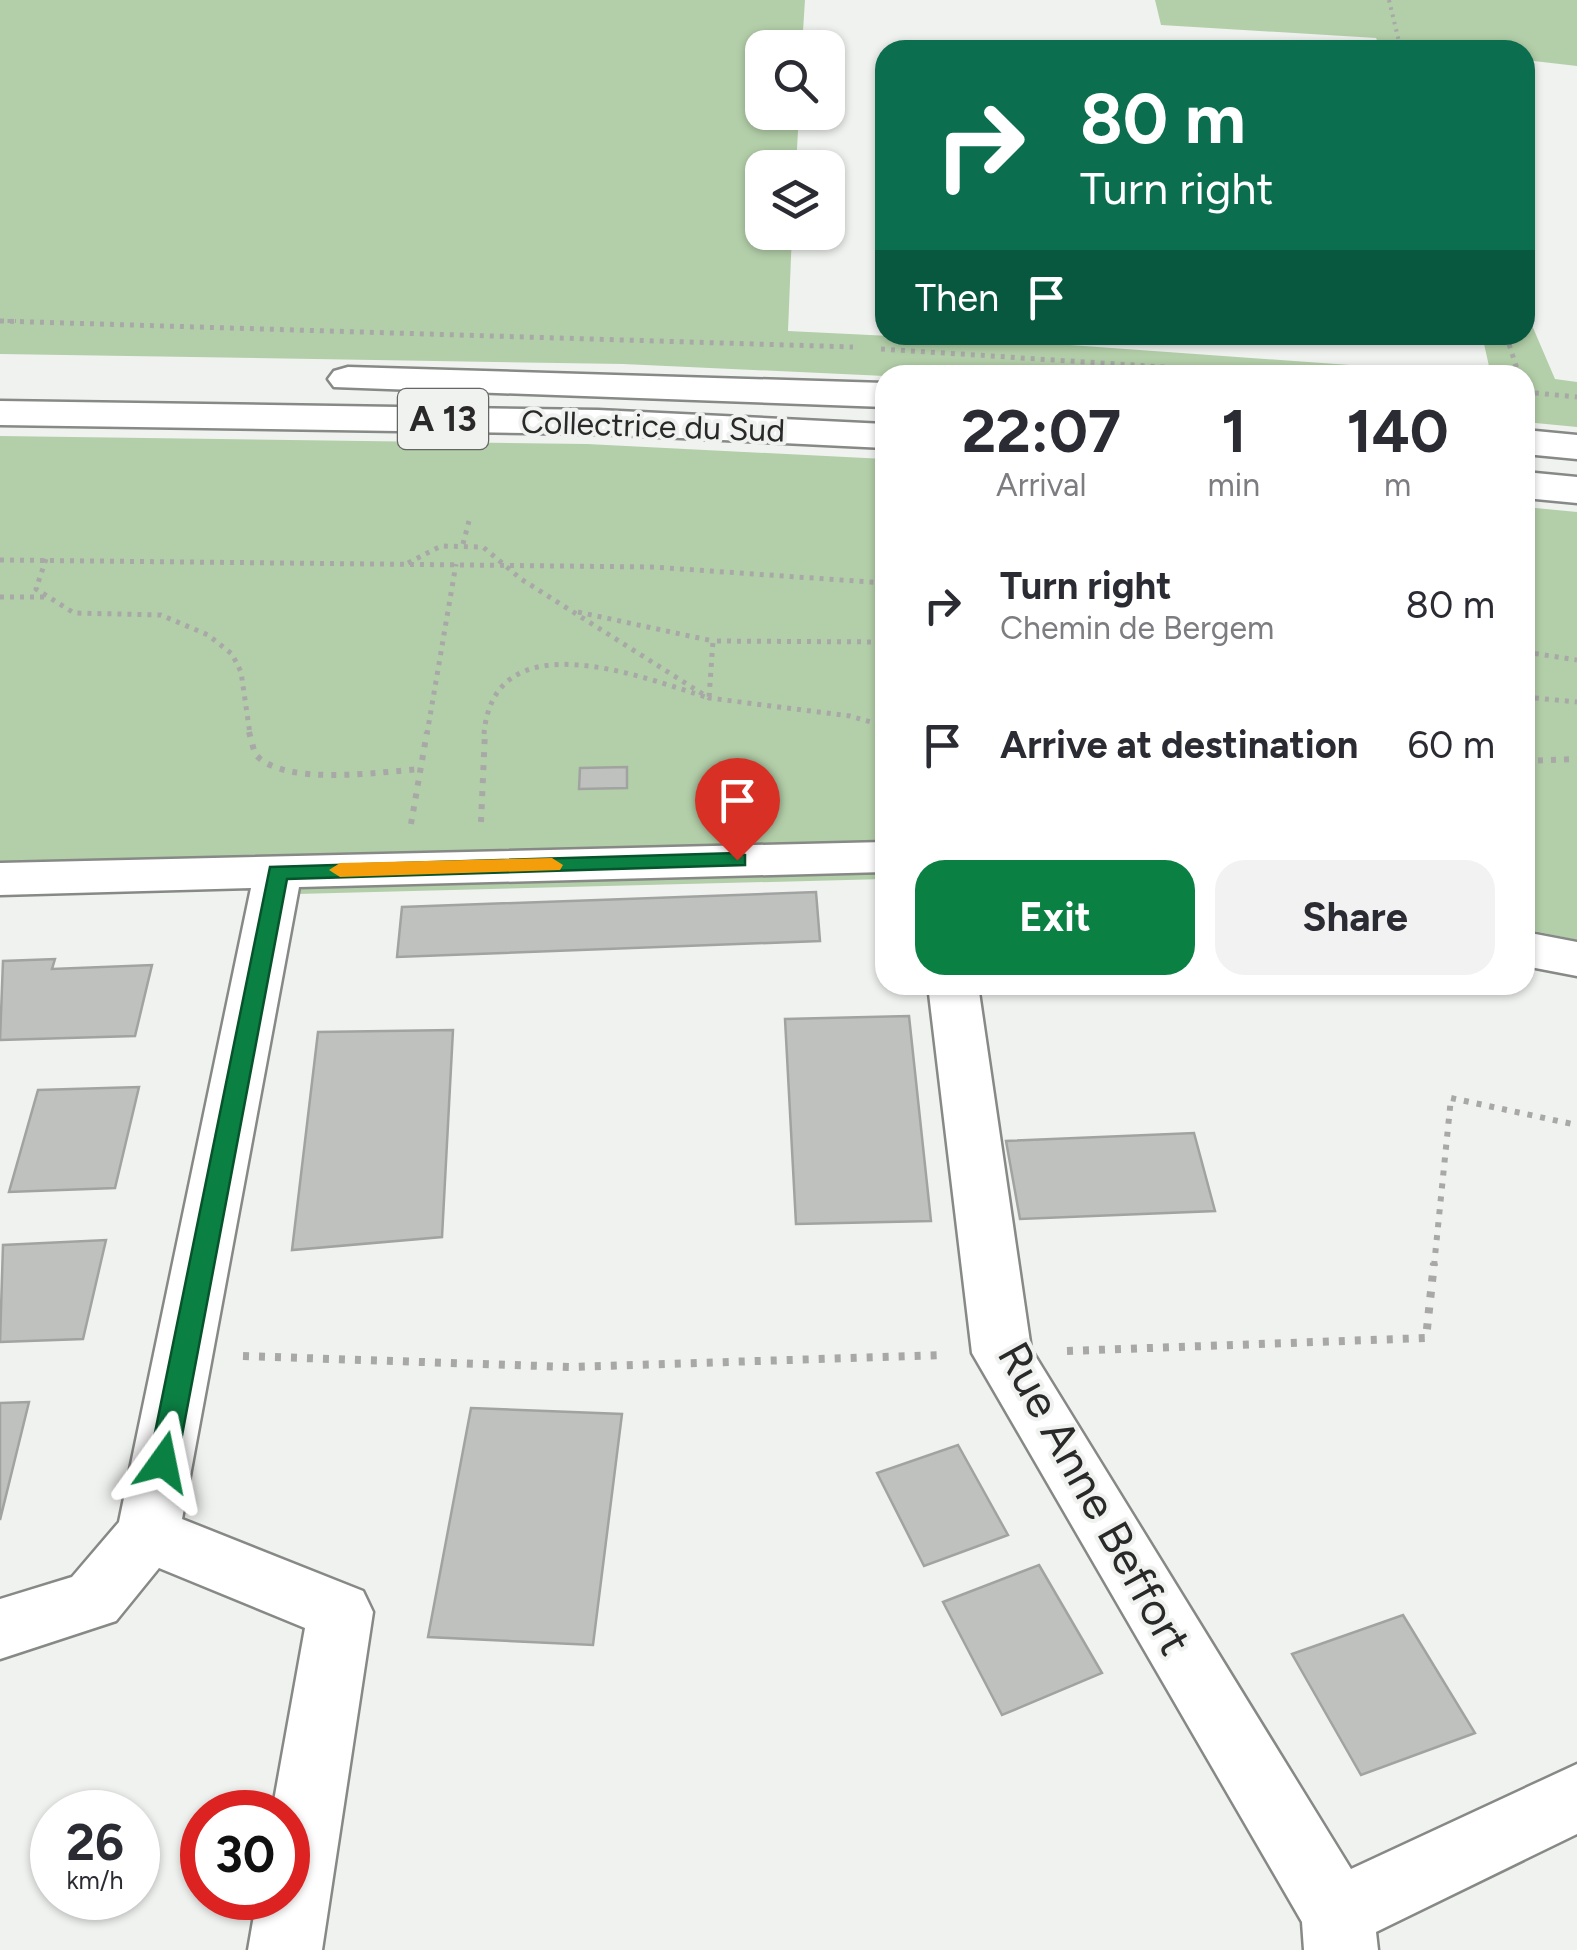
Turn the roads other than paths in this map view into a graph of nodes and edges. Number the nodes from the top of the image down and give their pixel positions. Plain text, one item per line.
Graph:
1 (306, 378) dead end
2 (875, 395) edge
3 (0, 414) edge
4 (875, 436) edge
5 (1535, 443) edge
6 (1577, 447) edge
7 (1535, 486) edge
8 (1577, 490) edge
9 (875, 856) edge
10 (278, 872) junction
11 (0, 878) edge
12 (1535, 951) edge
13 (1577, 960) edge
14 (953, 995) edge
15 (148, 1534) junction
16 (0, 1629) edge
17 (1577, 1798) edge
18 (1339, 1931) edge
19 (284, 1950) edge

1 - 2 highway, Collectrice du Sud / A 13
3 - 4 highway, Collectrice du Sud / A 13
5 - 6 highway
7 - 8 highway
9 - 10 street
10 - 11 street
10 - 15 street
12 - 13 street
14 - 18 street, Rue Anne Beffort
15 - 16 street
15 - 19 street
17 - 18 street

